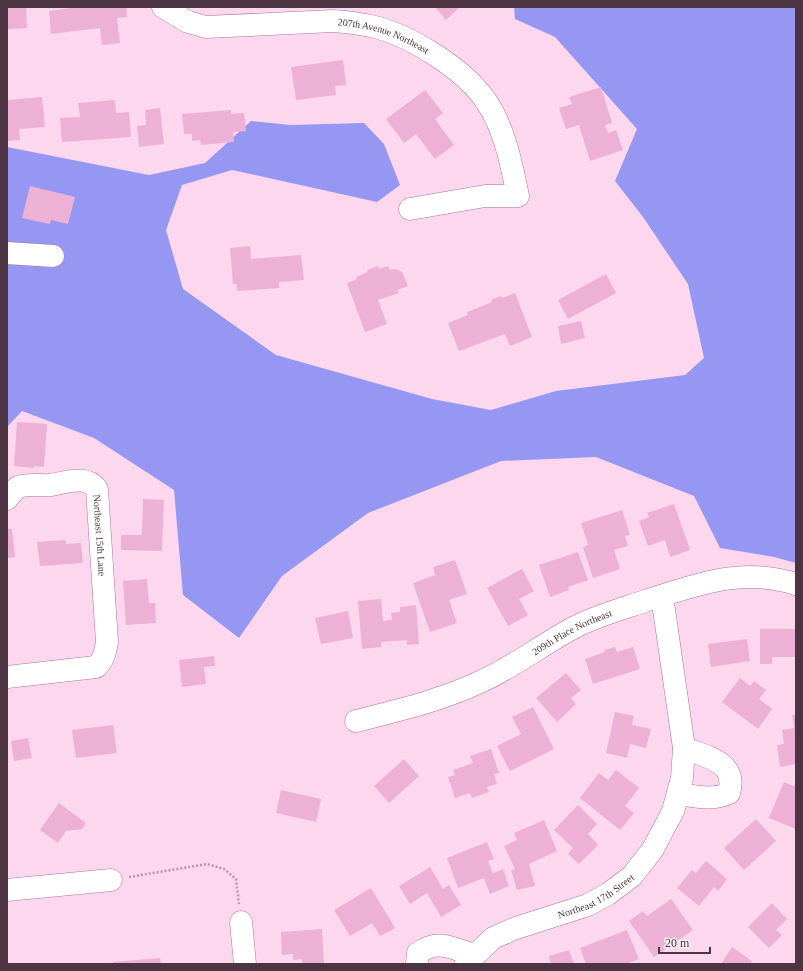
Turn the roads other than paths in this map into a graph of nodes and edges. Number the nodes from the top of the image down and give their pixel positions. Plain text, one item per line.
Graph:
1 (164, 8) edge
2 (410, 209) dead end
3 (7, 253) edge
4 (53, 256) dead end
5 (7, 499) edge
6 (796, 584) edge
7 (662, 596) junction
8 (7, 677) edge
9 (356, 721) dead end
10 (684, 748) junction
11 (678, 794) junction
12 (111, 880) road end
13 (7, 890) edge
14 (241, 922) road end
15 (470, 960) edge
16 (245, 964) edge
17 (417, 964) edge

1 - 2 street, 207th Avenue Northeast
3 - 4 street
5 - 8 street, Northeast 15th Lane
6 - 7 street, 209th Place Northeast
7 - 9 street, 209th Place Northeast
7 - 10 street, Northeast 17th Street
10 - 11 street, Northeast 17th Street
10 - 11 street
11 - 15 street, Northeast 17th Street
12 - 13 street
14 - 16 street
15 - 17 street, Northeast 17th Street

